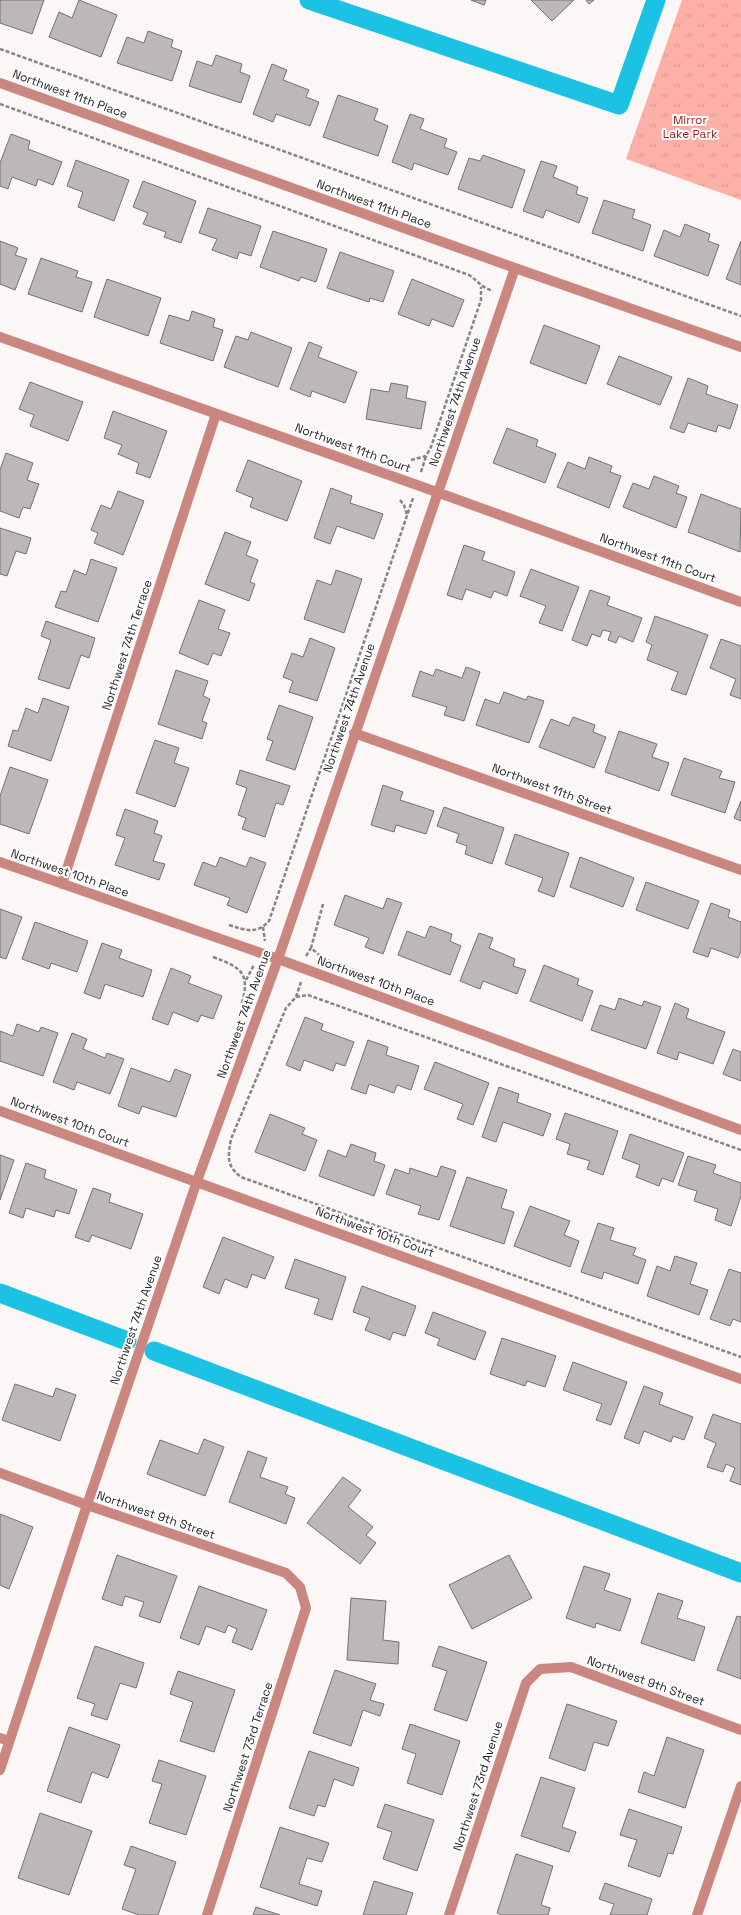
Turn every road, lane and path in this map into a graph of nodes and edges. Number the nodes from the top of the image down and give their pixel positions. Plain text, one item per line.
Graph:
1 (0, 48) edge
2 (0, 83) edge
3 (0, 104) edge
4 (515, 268) junction
5 (481, 287) junction
6 (505, 295) junction
7 (741, 316) edge
8 (0, 337) edge
9 (741, 347) edge
10 (216, 414) junction
11 (426, 456) junction
12 (411, 460) dead end
13 (417, 485) junction
14 (438, 492) junction
15 (400, 500) dead end
16 (407, 515) junction
17 (741, 602) edge
18 (354, 733) junction
19 (0, 862) edge
20 (741, 870) edge
21 (62, 884) junction
22 (323, 904) dead end
23 (229, 925) dead end
24 (213, 957) dead end
25 (278, 959) junction
26 (356, 971) dead end
27 (241, 1006) dead end
28 (0, 1111) edge
29 (741, 1130) edge
30 (741, 1150) edge
31 (197, 1181) junction
32 (741, 1357) edge
33 (741, 1379) edge
34 (0, 1473) edge
35 (87, 1505) junction
36 (300, 1587) joint
37 (540, 1669) joint
38 (741, 1730) edge
39 (5, 1739) edge
40 (0, 1770) edge
41 (741, 1786) edge
42 (208, 1915) edge
43 (449, 1915) edge
44 (697, 1915) edge

1 - 7 path
2 - 4 street, Northwest 11th Place
3 - 5 path
4 - 6 street, Northwest 74th Avenue
4 - 9 street, Northwest 11th Place
5 - 6 path
5 - 11 path
6 - 14 street, Northwest 74th Avenue
8 - 10 street, Northwest 11th Court
10 - 13 street, Northwest 11th Court
10 - 21 street, Northwest 74th Terrace
11 - 12 path
11 - 13 path
13 - 14 street, Northwest 11th Court
13 - 16 path
14 - 17 street, Northwest 11th Court
14 - 18 street, Northwest 74th Avenue
15 - 16 path
16 - 23 path
18 - 20 street, Northwest 11th Street
18 - 25 street, Northwest 74th Avenue
19 - 21 street, Northwest 10th Place
21 - 25 street, Northwest 10th Place
22 - 26 path
24 - 27 path
25 - 29 street, Northwest 10th Place
25 - 31 street, Northwest 74th Avenue
28 - 31 street, Northwest 10th Court
30 - 32 path
31 - 33 street, Northwest 10th Court
31 - 35 street, Northwest 74th Avenue
34 - 35 street, Northwest 9th Street
35 - 36 street, Northwest 9th Street
35 - 39 street, Northwest 74th Avenue
36 - 42 street, Northwest 73rd Terrace
37 - 38 street, Northwest 9th Street
37 - 43 street, Northwest 73rd Avenue
39 - 40 street, Northwest 74th Avenue
41 - 44 street

